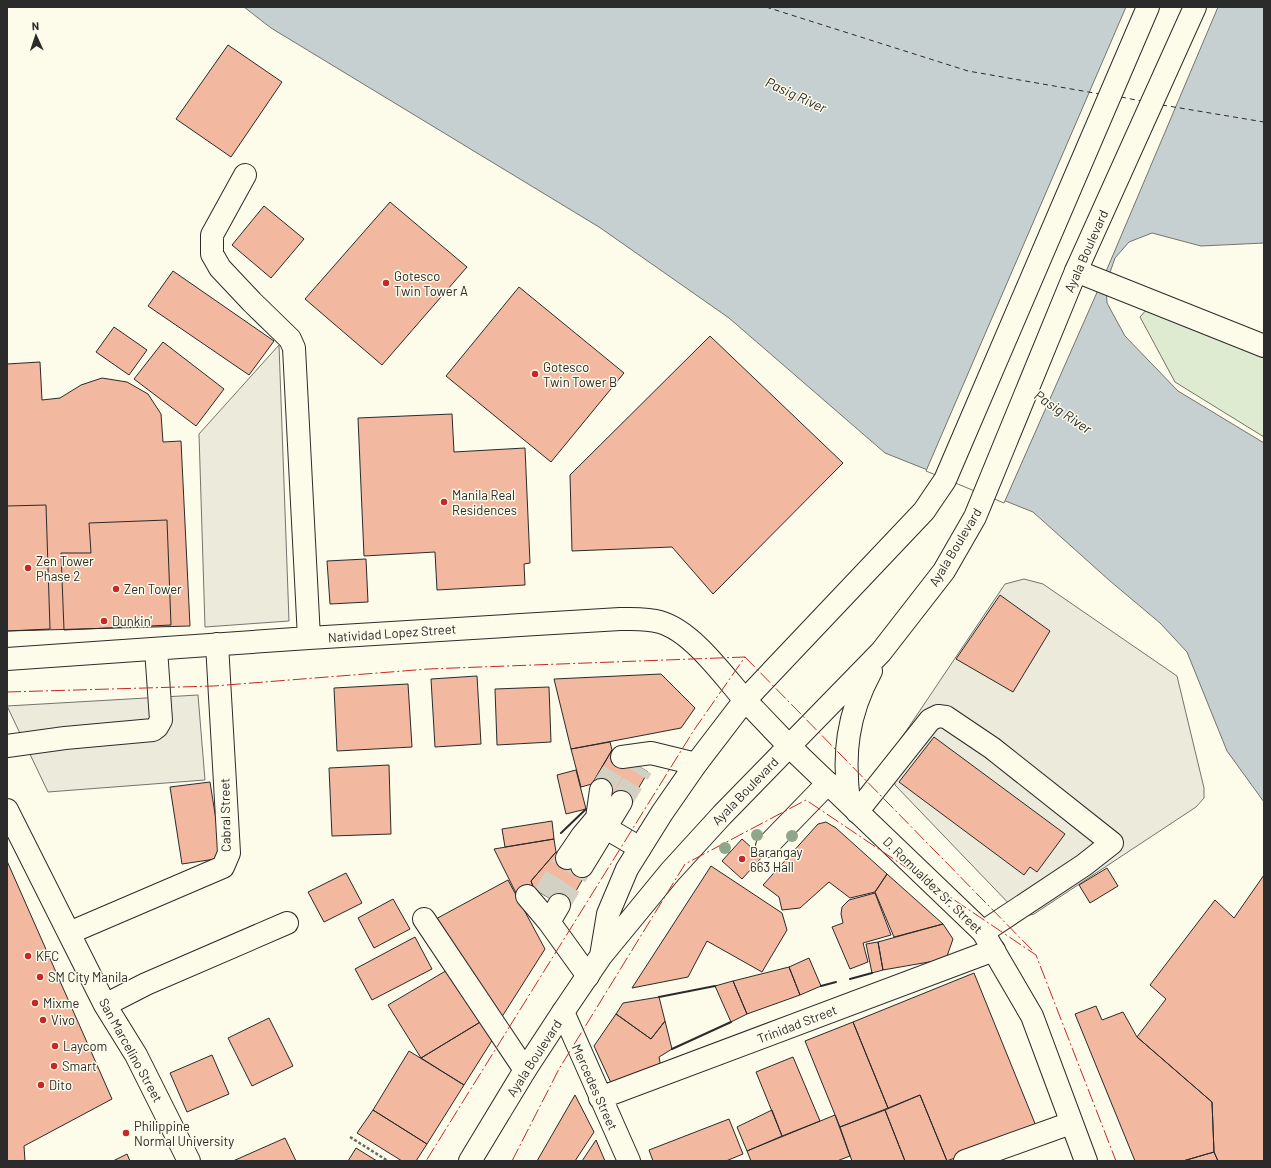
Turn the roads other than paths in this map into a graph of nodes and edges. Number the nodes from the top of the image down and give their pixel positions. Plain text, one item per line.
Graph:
1 (1148, 7) edge
2 (1195, 7) edge
3 (245, 176) dead end
4 (1076, 271) junction
5 (1264, 346) edge
6 (309, 638) junction
7 (217, 644) junction
8 (156, 649) junction
9 (881, 652) junction
10 (7, 659) edge
11 (745, 700) junction
12 (7, 746) edge
13 (789, 746) junction
14 (622, 757) dead end
15 (696, 764) junction
16 (828, 784) junction
17 (601, 790) tunnel mouth
18 (621, 802) tunnel mouth
19 (853, 808) junction
20 (7, 810) edge
21 (601, 823) junction
22 (768, 846) dead end
23 (640, 848) junction
24 (545, 904) dead end
25 (424, 919) dead end
26 (288, 923) dead end
27 (69, 933) junction
28 (988, 941) junction
29 (601, 956) junction
30 (588, 976) junction
31 (105, 1005) junction
32 (563, 1012) junction
33 (525, 1070) junction
34 (600, 1098) junction
35 (1071, 1123) junction
36 (189, 1161) edge
37 (470, 1161) edge
38 (628, 1161) edge
39 (965, 1161) edge
40 (1086, 1161) edge

1 - 11 main road, Ayala Boulevard
2 - 4 main road, Ayala Boulevard
3 - 6 main road
4 - 5 main road
4 - 9 main road, Ayala Boulevard
6 - 7 main road, Natividad Lopez Street
6 - 11 main road, Natividad Lopez Street
7 - 8 main road, Natividad Lopez Street
7 - 27 main road, Cabral Street
8 - 10 main road, Natividad Lopez Street
8 - 12 main road
9 - 13 main road, Ayala Boulevard
9 - 19 main road
11 - 13 main road, Natividad Lopez Street
11 - 15 main road, Ayala Boulevard
13 - 16 main road, D. Romualdez Sr. Street
13 - 29 main road, Ayala Boulevard
14 - 15 main road
15 - 23 main road, Ayala Boulevard
16 - 19 main road, D. Romualdez Sr. Street
16 - 22 main road
17 - 21 main road
18 - 21 main road
19 - 28 main road, D. Romualdez Sr. Street
19 - 28 main road, Trinidad Street
20 - 27 main road, San Marcelino Street
21 - 21 main road
21 - 23 main road
23 - 29 main road, Ayala Boulevard
24 - 30 main road
25 - 33 main road
26 - 31 main road
27 - 31 main road, San Marcelino Street
28 - 34 main road, Trinidad Street
28 - 35 main road, D. Romualdez Sr. Street
29 - 30 main road, Ayala Boulevard
30 - 32 main road, Ayala Boulevard
31 - 36 main road, San Marcelino Street
32 - 33 main road, Ayala Boulevard
32 - 34 main road, Mercedes Street
33 - 37 main road, Ayala Boulevard
34 - 38 main road, Mercedes Street
35 - 39 main road
35 - 40 main road, D. Romualdez Sr. Street

